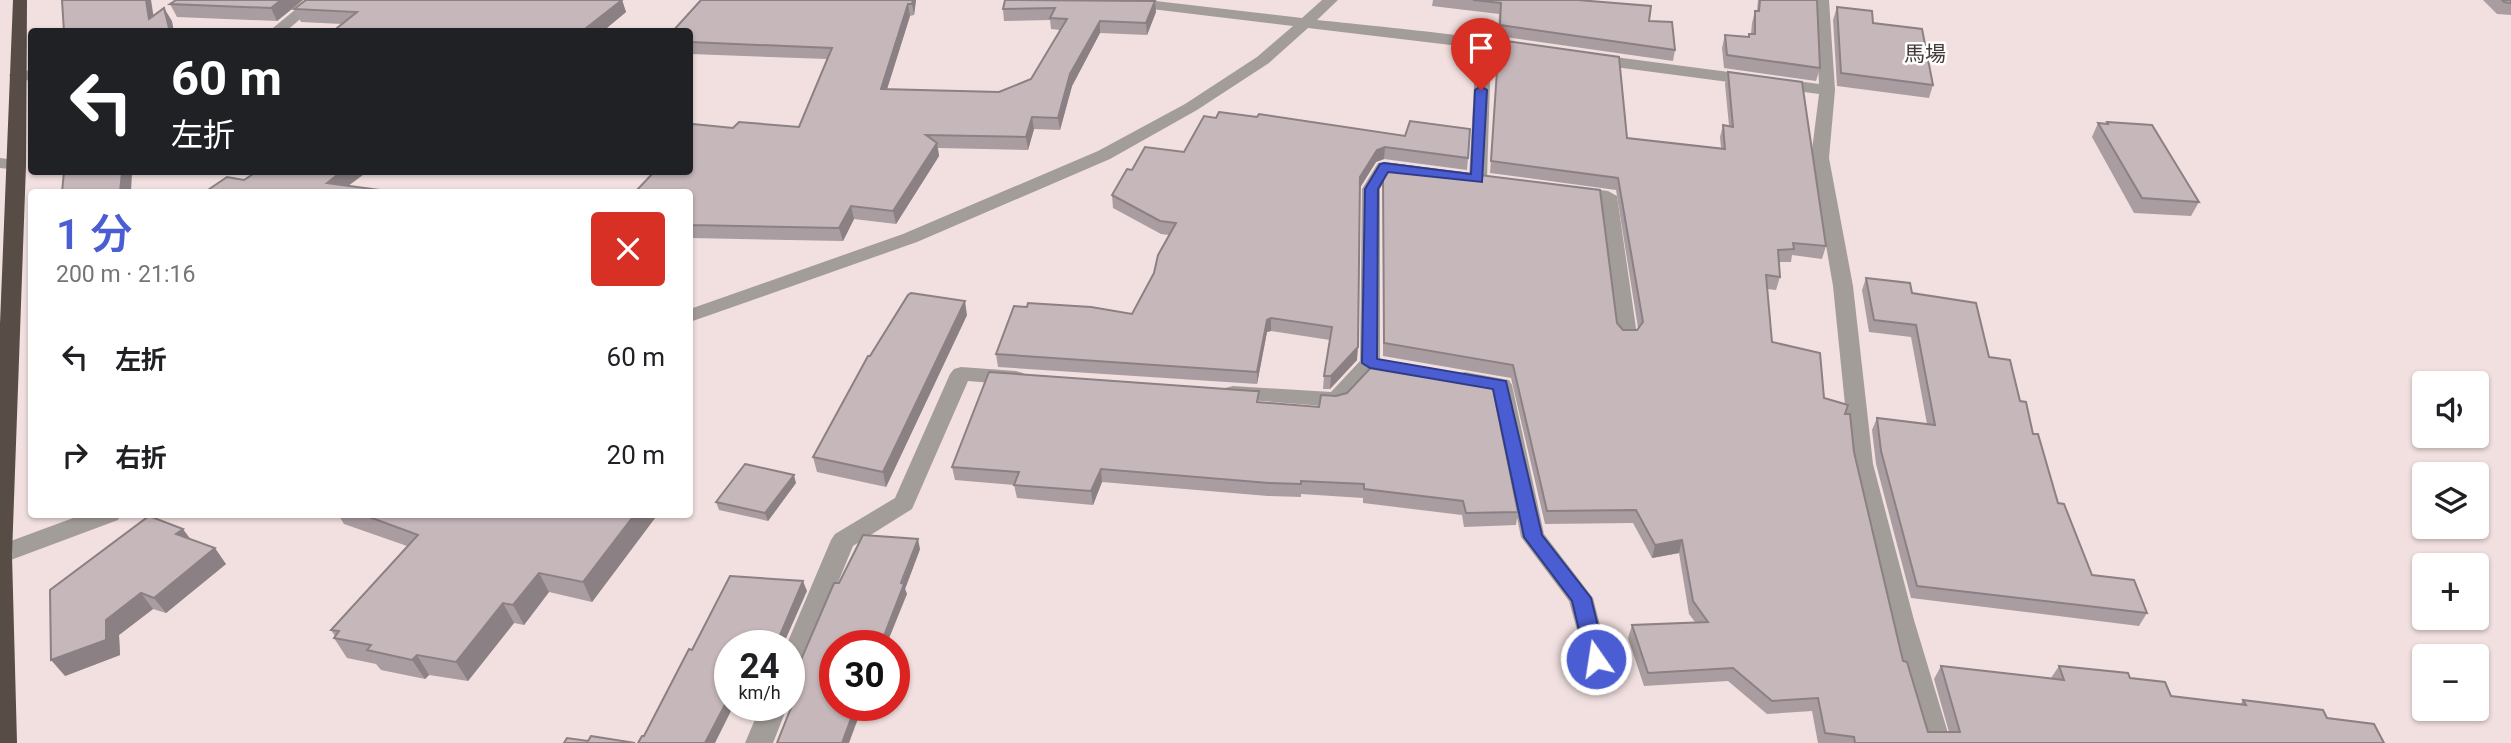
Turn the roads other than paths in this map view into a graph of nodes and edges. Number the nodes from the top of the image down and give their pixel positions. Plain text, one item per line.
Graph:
1 (20, 0) edge
2 (316, 0) edge
3 (1110, 0) edge
4 (1331, 0) edge
5 (1822, 0) edge
6 (1303, 24) junction
7 (280, 28) edge
8 (1484, 43) junction
9 (1542, 51) edge
10 (1580, 57) edge
11 (24, 75) edge
12 (1827, 90) junction
13 (8, 164) edge
14 (1438, 174) edge
15 (1478, 179) edge
16 (1556, 189) edge
17 (7, 214) edge
18 (693, 315) edge
19 (1627, 335) edge
20 (1370, 363) junction
21 (1396, 367) edge
22 (1448, 376) edge
23 (1044, 380) edge
24 (1211, 392) edge
25 (99, 518) edge
26 (0, 555) edge
27 (805, 631) edge
28 (1596, 659) dead end
29 (768, 721) edge
30 (3, 743) edge
31 (759, 743) edge
32 (1937, 743) edge

1 - 11 highway
2 - 7 street
3 - 6 street
4 - 6 street
5 - 12 street
6 - 8 street
6 - 18 street
8 - 9 street
8 - 15 street
10 - 12 street
11 - 13 highway
12 - 32 street
13 - 17 highway
14 - 20 street
16 - 19 street
17 - 26 highway
20 - 21 street
20 - 24 street
22 - 28 street
23 - 27 street
25 - 26 street
26 - 30 highway
29 - 31 street

